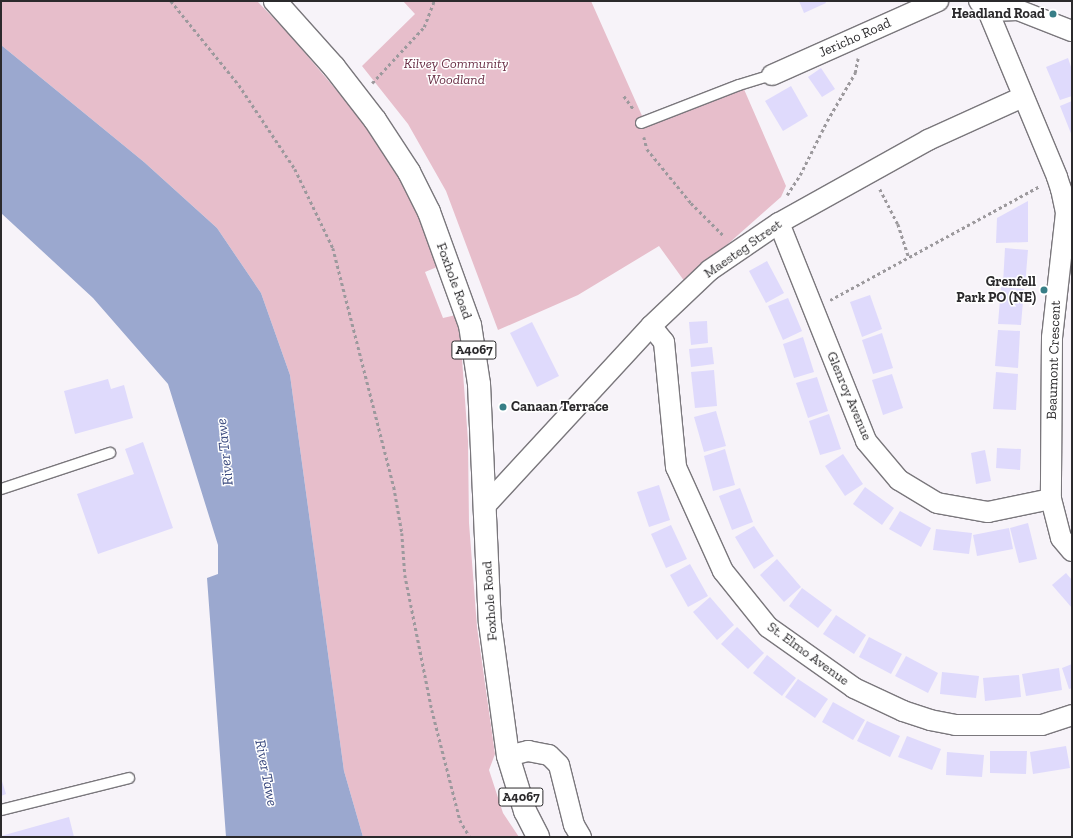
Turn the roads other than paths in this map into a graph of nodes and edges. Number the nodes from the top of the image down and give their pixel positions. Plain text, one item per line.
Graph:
1 (275, 1) edge
2 (938, 1) edge
3 (984, 6) edge
4 (1072, 31) edge
5 (772, 75) joint
6 (1023, 97) junction
7 (641, 123) road end
8 (1069, 217) edge
9 (778, 224) junction
10 (651, 326) junction
11 (110, 453) dead end
12 (1, 489) edge
13 (1051, 500) junction
14 (484, 507) junction
15 (1072, 551) edge
16 (1072, 715) edge
17 (508, 756) junction
18 (129, 778) dead end
19 (1, 810) edge
20 (538, 837) edge
21 (581, 837) edge

1 - 14 main road, Foxhole Road / A4067
2 - 5 street, Jericho Road
3 - 4 street
3 - 6 street, Beaumont Crescent
5 - 7 lane
6 - 8 street, Beaumont Crescent
6 - 9 street, Maesteg Street
8 - 13 street, Beaumont Crescent
9 - 10 street, Maesteg Street
9 - 13 street, Glenroy Avenue
10 - 14 street, Maesteg Street
10 - 16 street, St. Elmo Avenue
11 - 12 lane
13 - 15 street, Beaumont Crescent
14 - 17 main road, Foxhole Road / A4067
17 - 20 main road, A4067
17 - 21 street
18 - 19 lane

